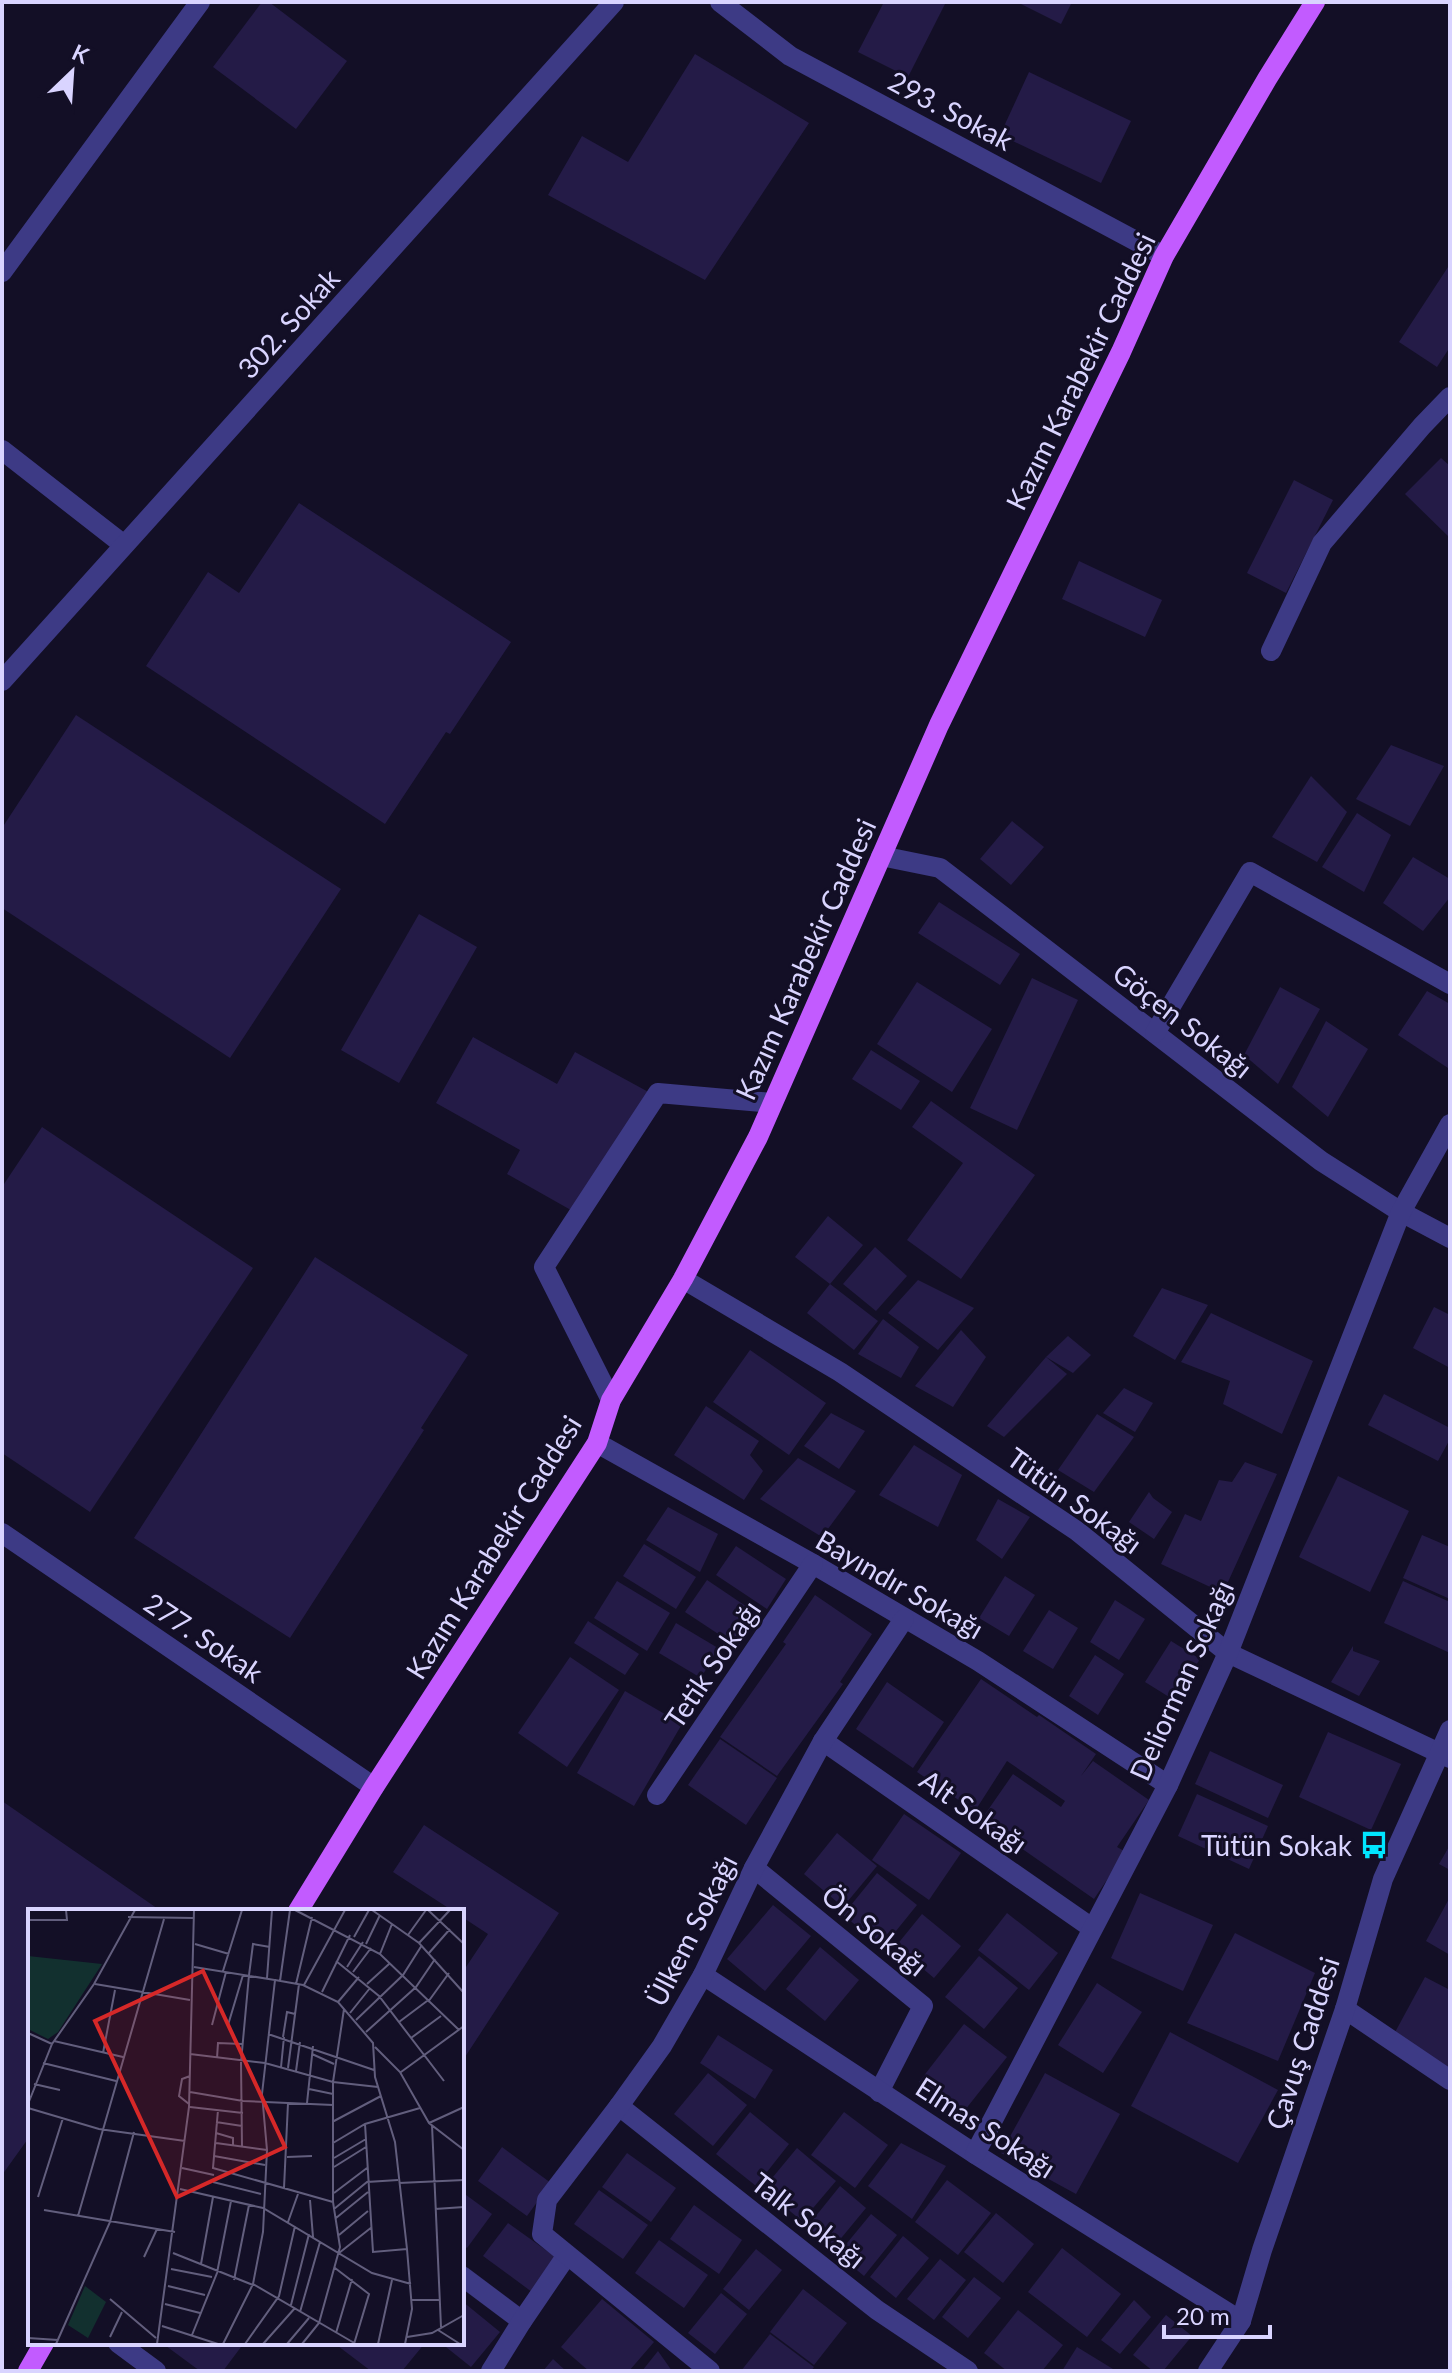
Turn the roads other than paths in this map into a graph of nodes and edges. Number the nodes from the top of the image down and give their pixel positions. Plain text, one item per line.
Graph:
1 (200, 2) edge
2 (614, 2) edge
3 (720, 2) edge
4 (1315, 2) edge
5 (1164, 256) junction
6 (2, 272) edge
7 (1450, 397) edge
8 (2, 450) edge
9 (124, 545) junction
10 (1271, 651) dead end
11 (2, 681) edge
12 (881, 856) junction
13 (1450, 984) edge
14 (1155, 1033) junction
15 (772, 1103) junction
16 (1450, 1124) edge
17 (1401, 1212) junction
18 (1450, 1238) edge
19 (683, 1279) junction
20 (611, 1400) junction
21 (597, 1443) junction
22 (2, 1533) edge
23 (813, 1564) junction
24 (904, 1619) junction
25 (1228, 1653) junction
26 (1450, 1730) edge
27 (823, 1741) junction
28 (1445, 1755) edge
29 (1168, 1785) junction
30 (374, 1787) junction
31 (657, 1795) dead end
32 (754, 1868) junction
33 (299, 1909) edge
34 (1092, 1928) junction
35 (703, 1975) junction
36 (1345, 2009) junction
37 (1450, 2080) edge
38 (879, 2092) junction
39 (619, 2106) junction
40 (975, 2154) junction
41 (567, 2255) junction
42 (464, 2278) edge
43 (522, 2321) junction
44 (1241, 2321) junction
45 (43, 2345) edge
46 (121, 2345) edge
47 (28, 2371) edge
48 (156, 2371) edge
49 (491, 2371) edge
50 (710, 2371) edge
51 (968, 2371) edge
52 (1208, 2371) edge

1 - 6 street
2 - 9 street, 302. Sokak
3 - 5 street, 293. Sokak
4 - 5 main road, Kazım Karabekir Caddesi
5 - 12 main road, Kazım Karabekir Caddesi
7 - 10 street
8 - 9 street
9 - 11 street, 302. Sokak
12 - 14 street, Göçen Sokağı
12 - 15 main road, Kazım Karabekir Caddesi
13 - 14 street
14 - 17 street, Göçen Sokağı
15 - 19 main road, Kazım Karabekir Caddesi
15 - 20 street
16 - 17 street, Deliorman Sokağı
17 - 18 street, Göçen Sokağı
17 - 25 street, Deliorman Sokağı
19 - 20 main road, Kazım Karabekir Caddesi
19 - 25 street, Tütün Sokağı
20 - 21 main road, Kazım Karabekir Caddesi
21 - 23 street, Bayındır Sokağı
21 - 30 main road, Kazım Karabekir Caddesi
22 - 30 street, 277. Sokak
23 - 24 street, Bayındır Sokağı
23 - 31 street, Tetik Sokağı
24 - 27 street, Ülkem Sokağı
24 - 29 street, Bayındır Sokağı
25 - 28 street, Tütün Sokağı
25 - 29 street, Deliorman Sokağı
26 - 28 street, Çavuş Caddesi
27 - 32 street, Ülkem Sokağı
27 - 34 street, Alt Sokağı
28 - 36 street, Çavuş Caddesi
29 - 34 street, Deliorman Sokağı
30 - 33 main road, Kazım Karabekir Caddesi
32 - 35 street, Ülkem Sokağı
32 - 38 street, Ön Sokağı
34 - 40 street, Deliorman Sokağı
35 - 38 street, Elmas Sokağı
35 - 39 street, Ülkem Sokağı
36 - 37 street
36 - 44 street, Çavuş Caddesi
38 - 40 street, Elmas Sokağı
39 - 41 street, Ülkem Sokağı
39 - 51 street, Talk Sokağı
40 - 44 street, Elmas Sokağı
41 - 43 street
41 - 50 street, Ülkem Sokağı
42 - 43 street
43 - 49 street
44 - 52 street, Çavuş Caddesi
45 - 47 main road
46 - 48 street

